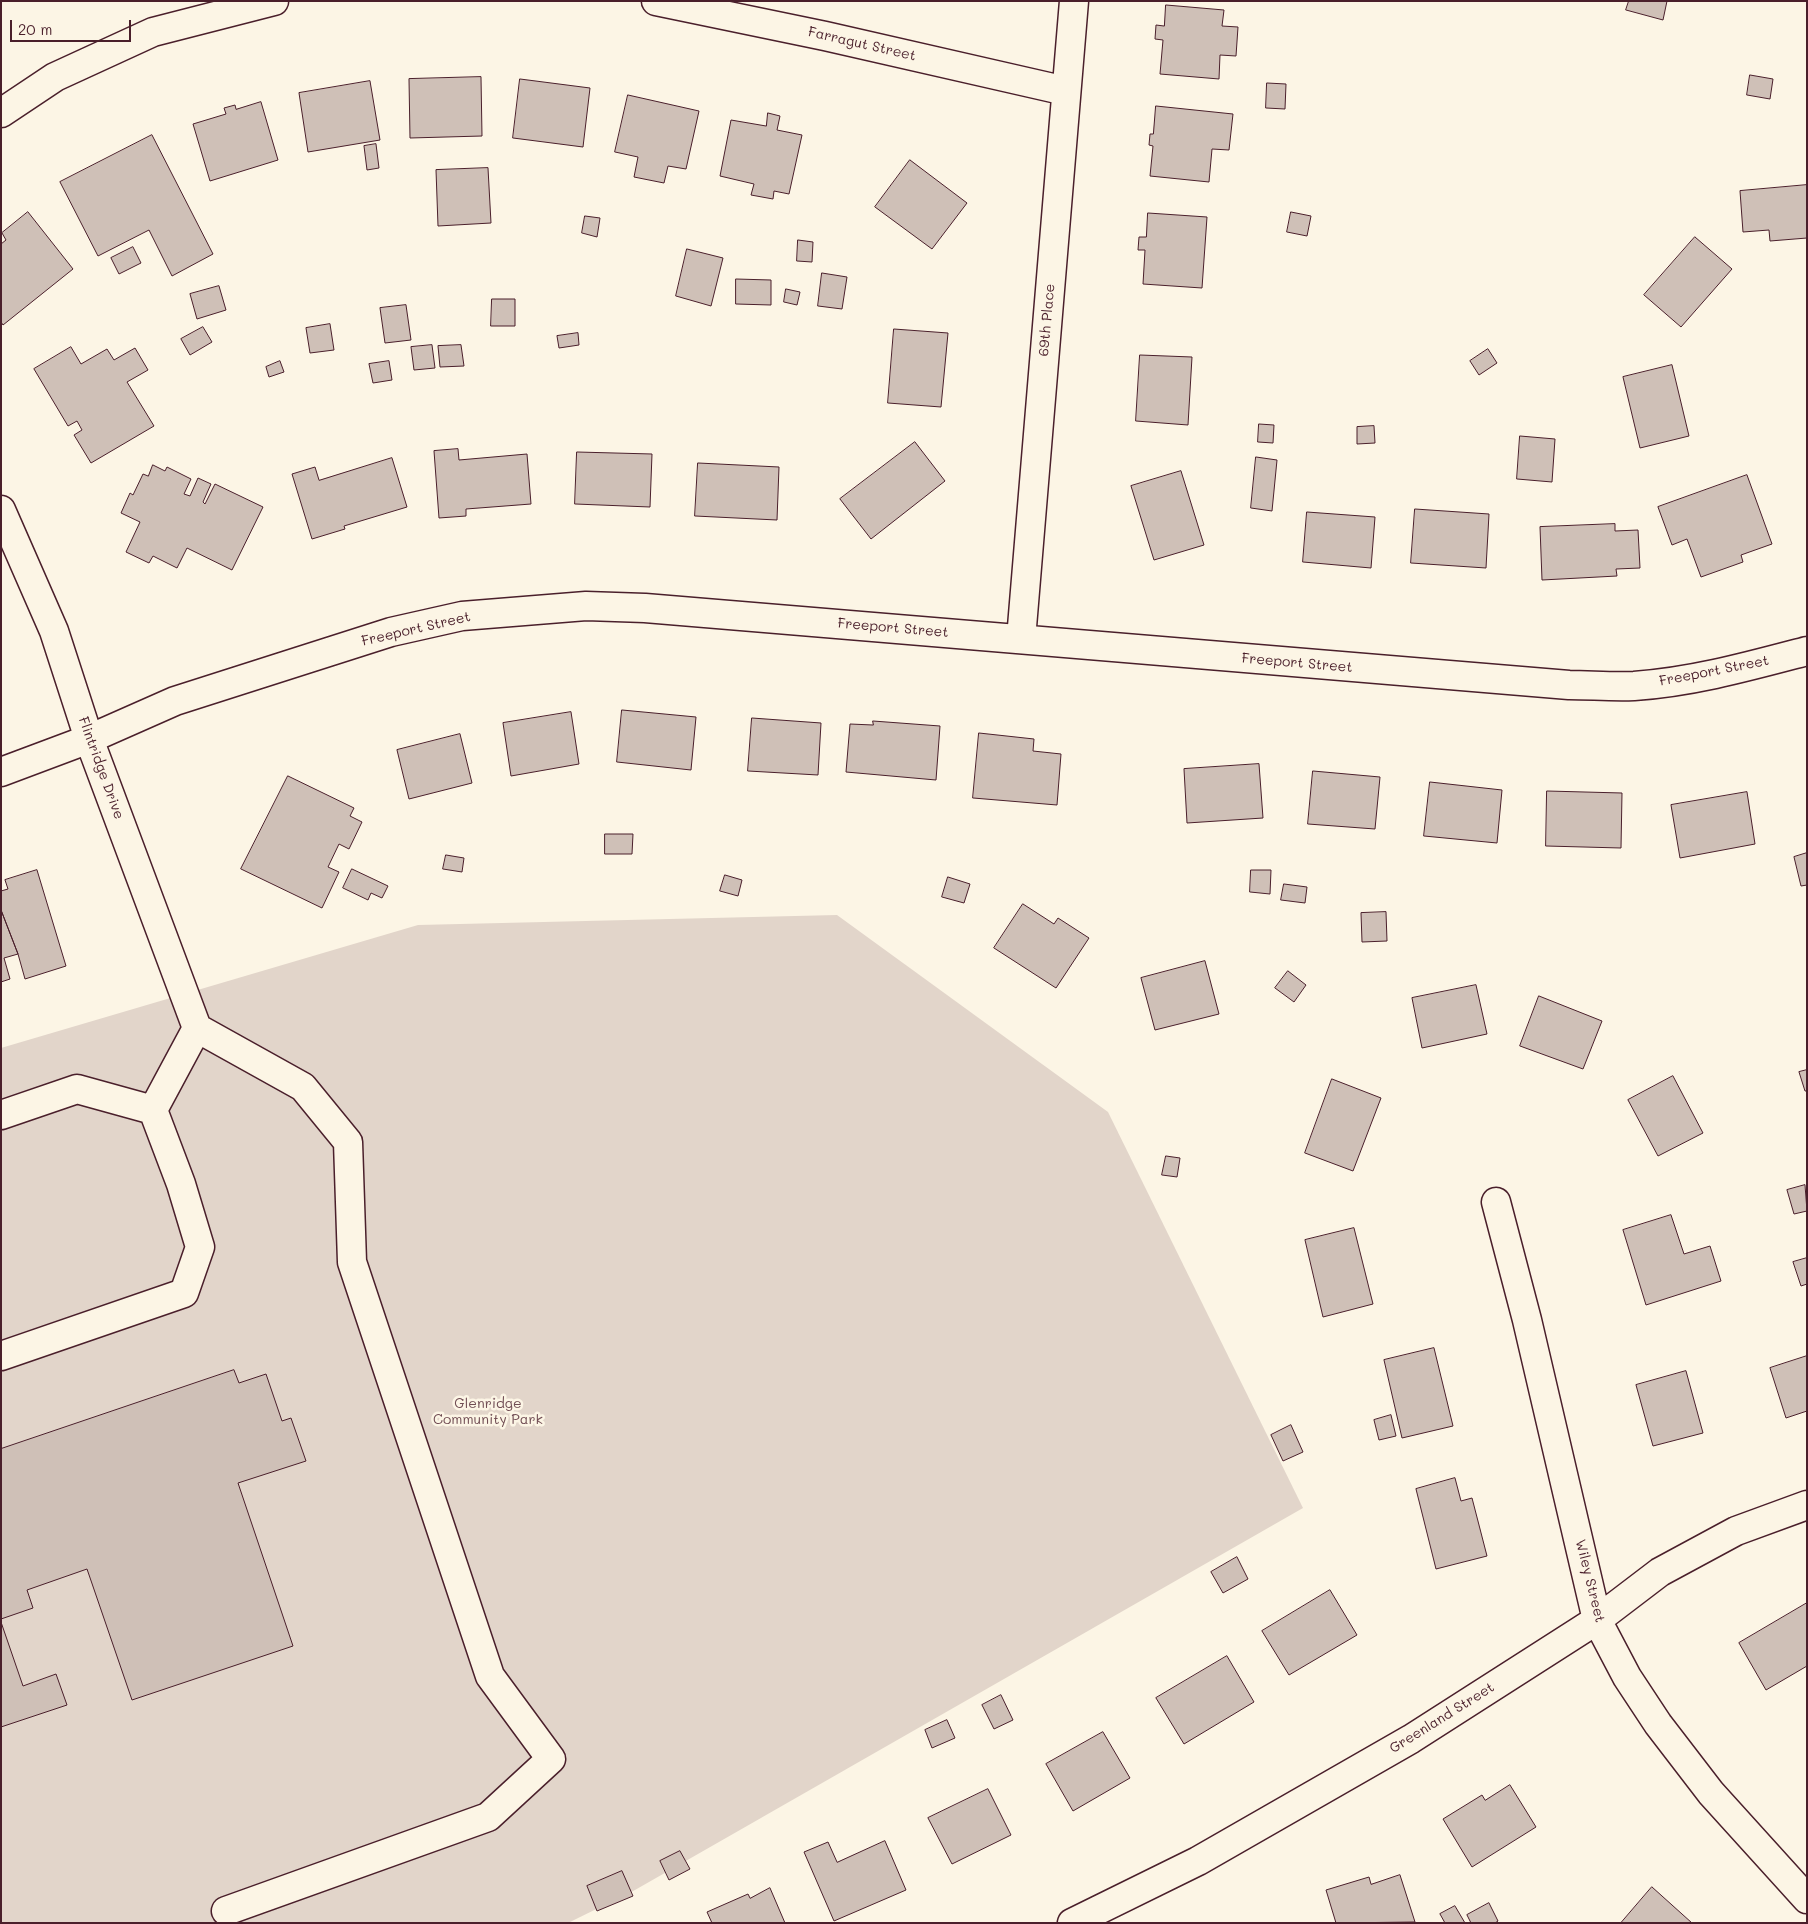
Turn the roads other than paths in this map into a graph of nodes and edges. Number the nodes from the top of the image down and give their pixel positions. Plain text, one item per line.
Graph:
1 (274, 1) edge
2 (656, 1) edge
3 (1074, 1) edge
4 (1066, 91) junction
5 (1, 113) edge
6 (1, 510) edge
7 (1021, 639) junction
8 (1807, 651) edge
9 (89, 738) junction
10 (1, 772) edge
11 (197, 1028) junction
12 (153, 1110) junction
13 (1, 1115) edge
14 (1496, 1202) dead end
15 (1, 1356) edge
16 (1807, 1505) edge
17 (1597, 1620) junction
18 (1807, 1898) edge
19 (226, 1911) dead end
20 (1072, 1923) edge

1 - 5 street
2 - 4 street, Farragut Street
3 - 4 street, 69th Place
4 - 7 street, 69th Place
6 - 9 street, Flintridge Drive
7 - 8 street, Freeport Street
7 - 9 street, Freeport Street
9 - 10 street, Freeport Street
9 - 11 street, Flintridge Drive
11 - 12 street
11 - 19 street
12 - 13 street
12 - 15 street
14 - 17 street, Wiley Street
16 - 17 street, Greenland Street
17 - 18 street, Wiley Street
17 - 20 street, Greenland Street

